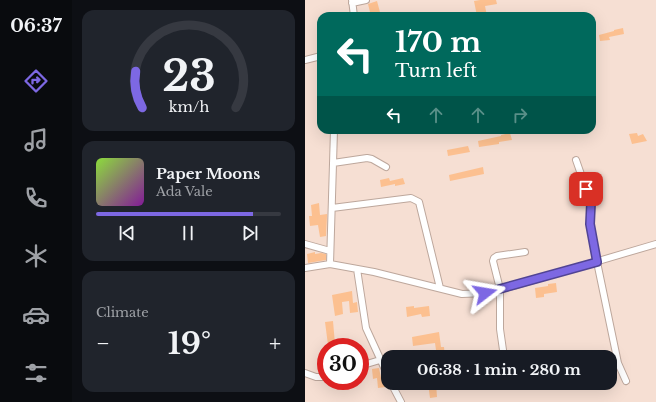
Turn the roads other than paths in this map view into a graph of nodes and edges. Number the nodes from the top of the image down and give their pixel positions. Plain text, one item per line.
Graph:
1 (366, 0) edge
2 (352, 2) edge
3 (353, 12) edge
4 (317, 57) edge
5 (305, 60) edge
6 (334, 134) edge
7 (576, 160) dead end
8 (333, 163) junction
9 (386, 168) dead end
10 (332, 208) junction
11 (305, 244) edge
12 (656, 244) edge
13 (330, 251) junction
14 (525, 252) dead end
15 (597, 262) junction
16 (330, 264) junction
17 (305, 268) edge
18 (357, 269) junction
19 (440, 288) junction
20 (500, 289) junction
21 (503, 350) edge
22 (380, 360) joint
23 (369, 363) edge
24 (305, 373) edge
25 (317, 377) edge
26 (626, 381) dead end
27 (395, 390) edge
28 (401, 402) edge

1 - 2 street
2 - 3 street
4 - 5 street
6 - 8 street
7 - 15 street
8 - 9 street
8 - 10 street
10 - 13 street
10 - 19 street
11 - 13 street
12 - 15 street
13 - 16 street
14 - 20 street
15 - 20 street
15 - 26 street
16 - 17 street
16 - 18 street
18 - 19 street
18 - 22 street
19 - 20 street
20 - 21 street
22 - 23 street
24 - 25 street
27 - 28 street

